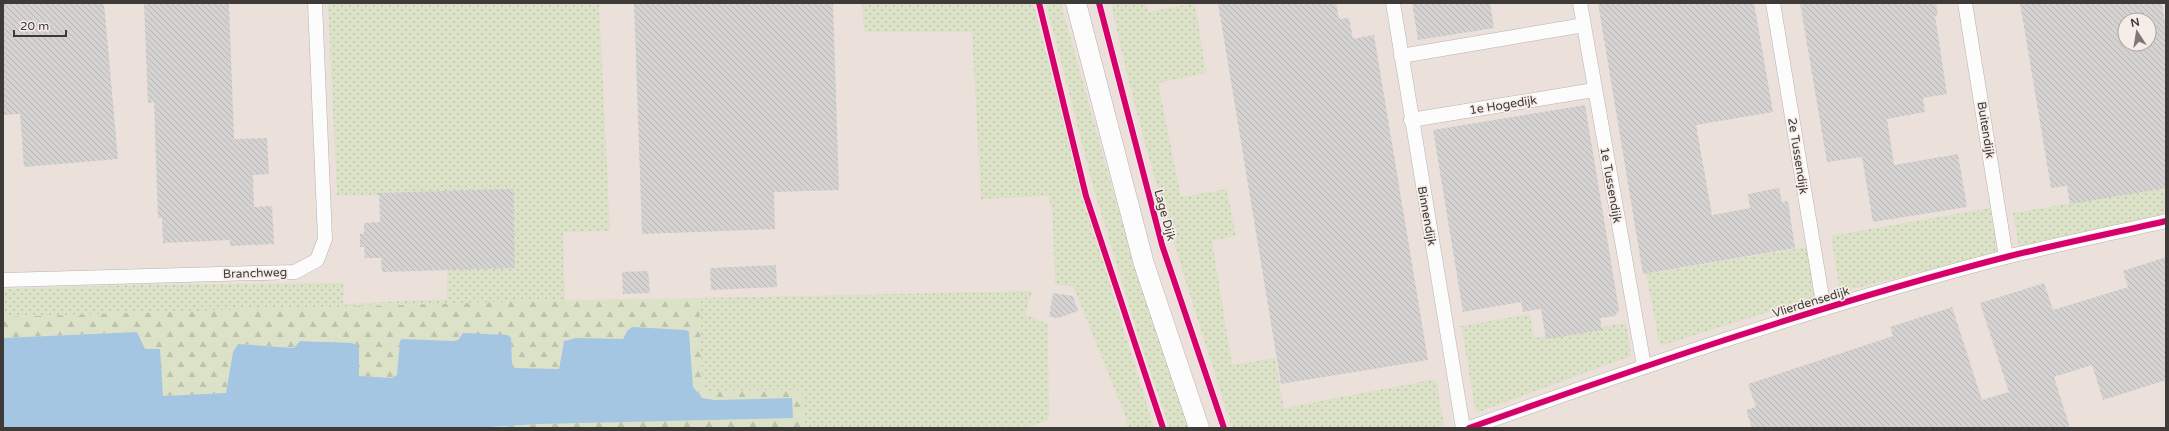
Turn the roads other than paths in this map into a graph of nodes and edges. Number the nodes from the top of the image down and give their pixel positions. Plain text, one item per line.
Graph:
1 (315, 3) edge
2 (1076, 3) edge
3 (1393, 3) edge
4 (1580, 3) edge
5 (1773, 3) edge
6 (1965, 3) edge
7 (1584, 25) junction
8 (1401, 56) junction
9 (1594, 90) junction
10 (1411, 120) junction
11 (2166, 221) edge
12 (2006, 257) junction
13 (3, 280) edge
14 (1824, 309) junction
15 (1644, 366) junction
16 (1199, 428) edge
17 (1463, 428) edge
18 (1469, 428) edge

1 - 13 street, Branchweg
2 - 16 main road
3 - 8 street, Binnendijk
4 - 7 street, 1e Tussendijk
5 - 14 street, 2e Tussendijk
6 - 12 street, Buitendijk
7 - 8 street
7 - 9 street, 1e Tussendijk
8 - 10 street, Binnendijk
9 - 10 street, 1e Hogedijk
9 - 15 street, 1e Tussendijk
10 - 17 street, Binnendijk
11 - 12 street, Vlierdensedijk
12 - 14 street, Vlierdensedijk
14 - 15 street, Vlierdensedijk
15 - 18 street, Vlierdensedijk

